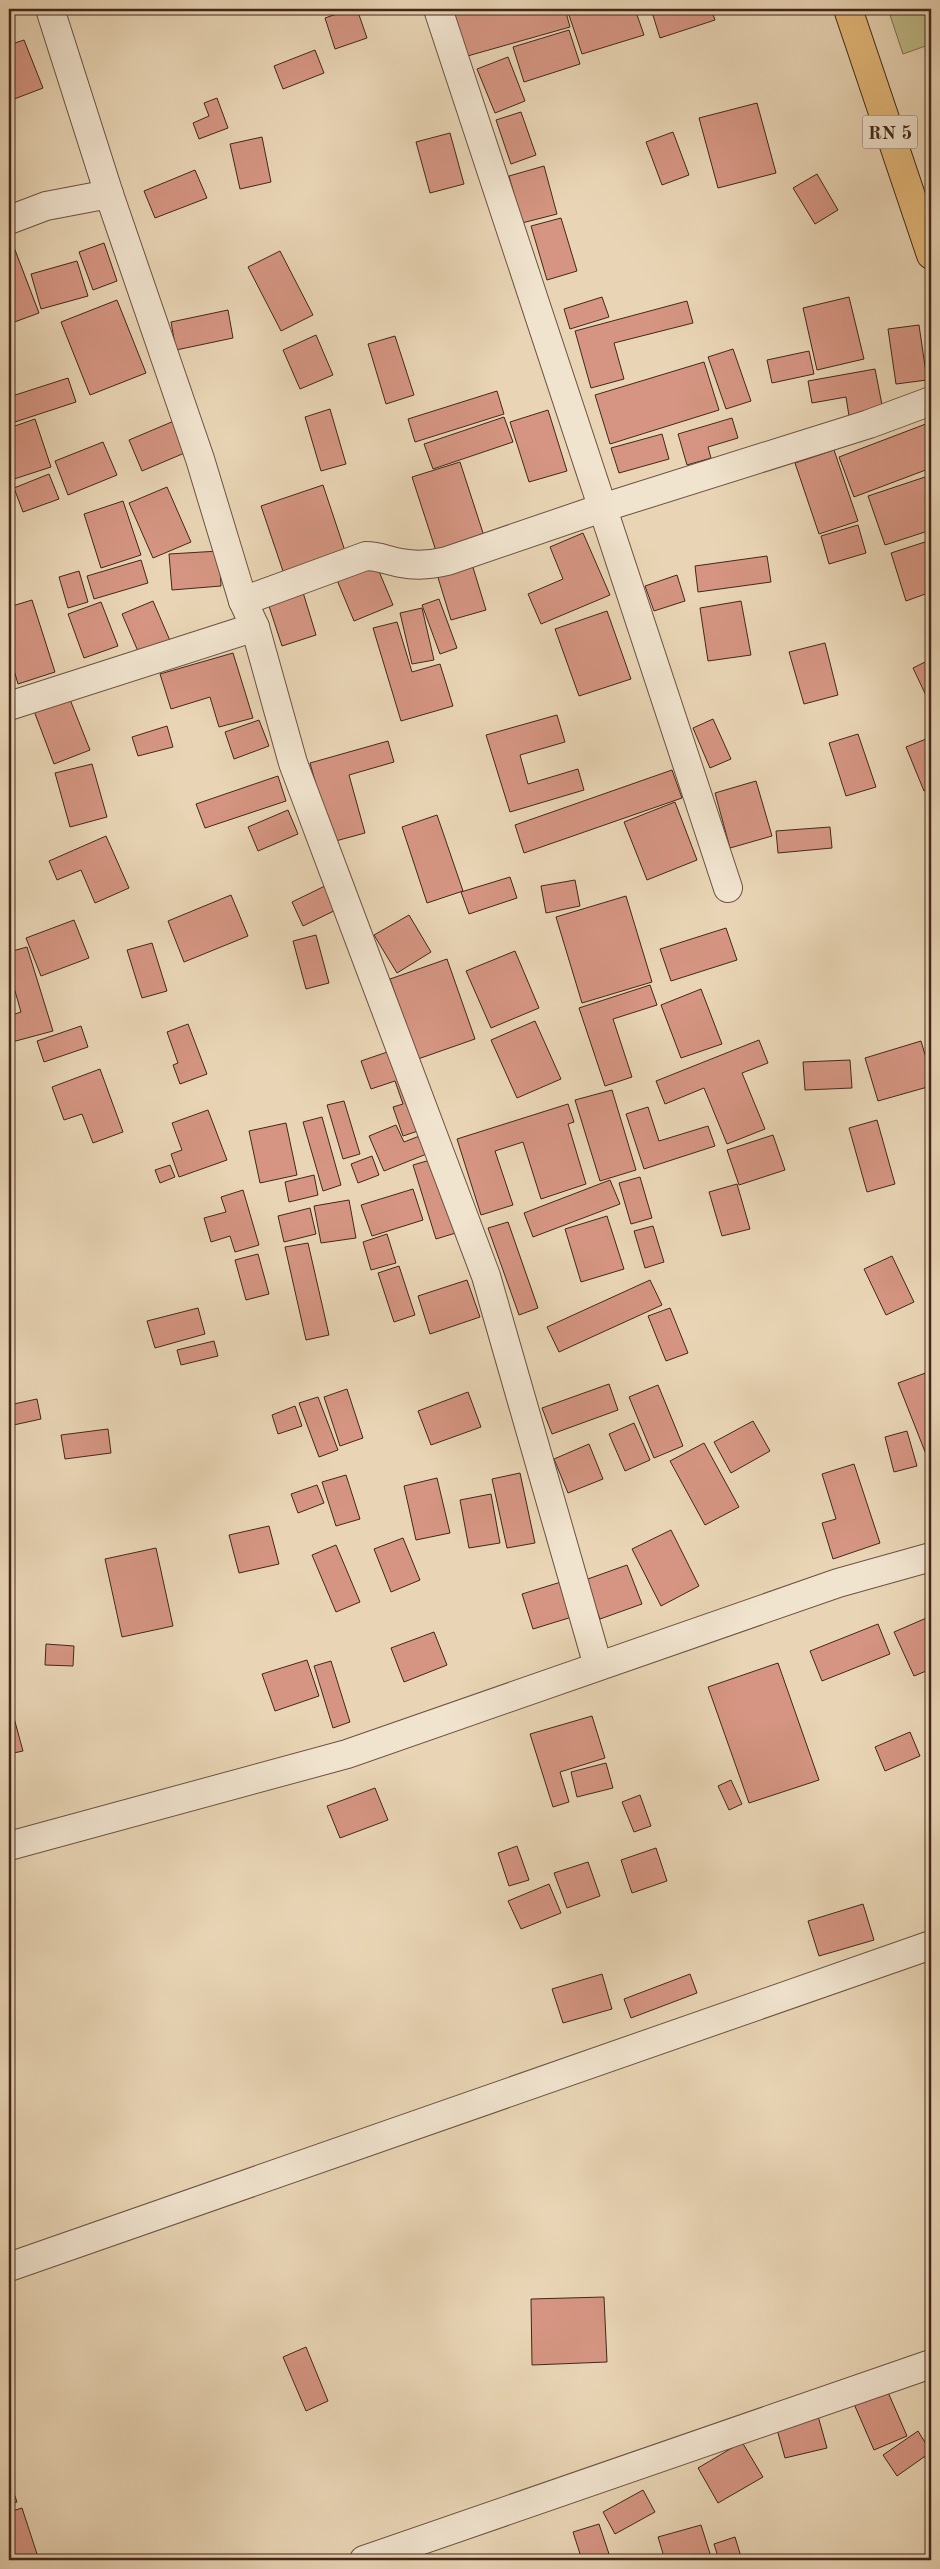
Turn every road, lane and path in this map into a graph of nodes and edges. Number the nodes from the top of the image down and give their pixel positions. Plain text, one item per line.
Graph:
1 (50, 9) edge
2 (438, 9) edge
3 (848, 9) edge
4 (109, 194) junction
5 (9, 220) edge
6 (931, 256) edge
7 (931, 401) edge
8 (602, 508) junction
9 (243, 600) junction
10 (255, 627) junction
11 (9, 706) edge
12 (728, 888) dead end
13 (931, 1557) edge
14 (598, 1666) junction
15 (9, 1846) edge
16 (931, 1945) edge
17 (9, 2267) edge
18 (931, 2364) edge
19 (364, 2560) edge

1 - 4 street
2 - 8 street
3 - 6 main road, RN 5
4 - 5 street
4 - 9 street
7 - 8 street
8 - 9 street
8 - 12 street
9 - 10 street
10 - 11 street
10 - 14 street
13 - 14 street
14 - 15 street
16 - 17 street
18 - 19 street

